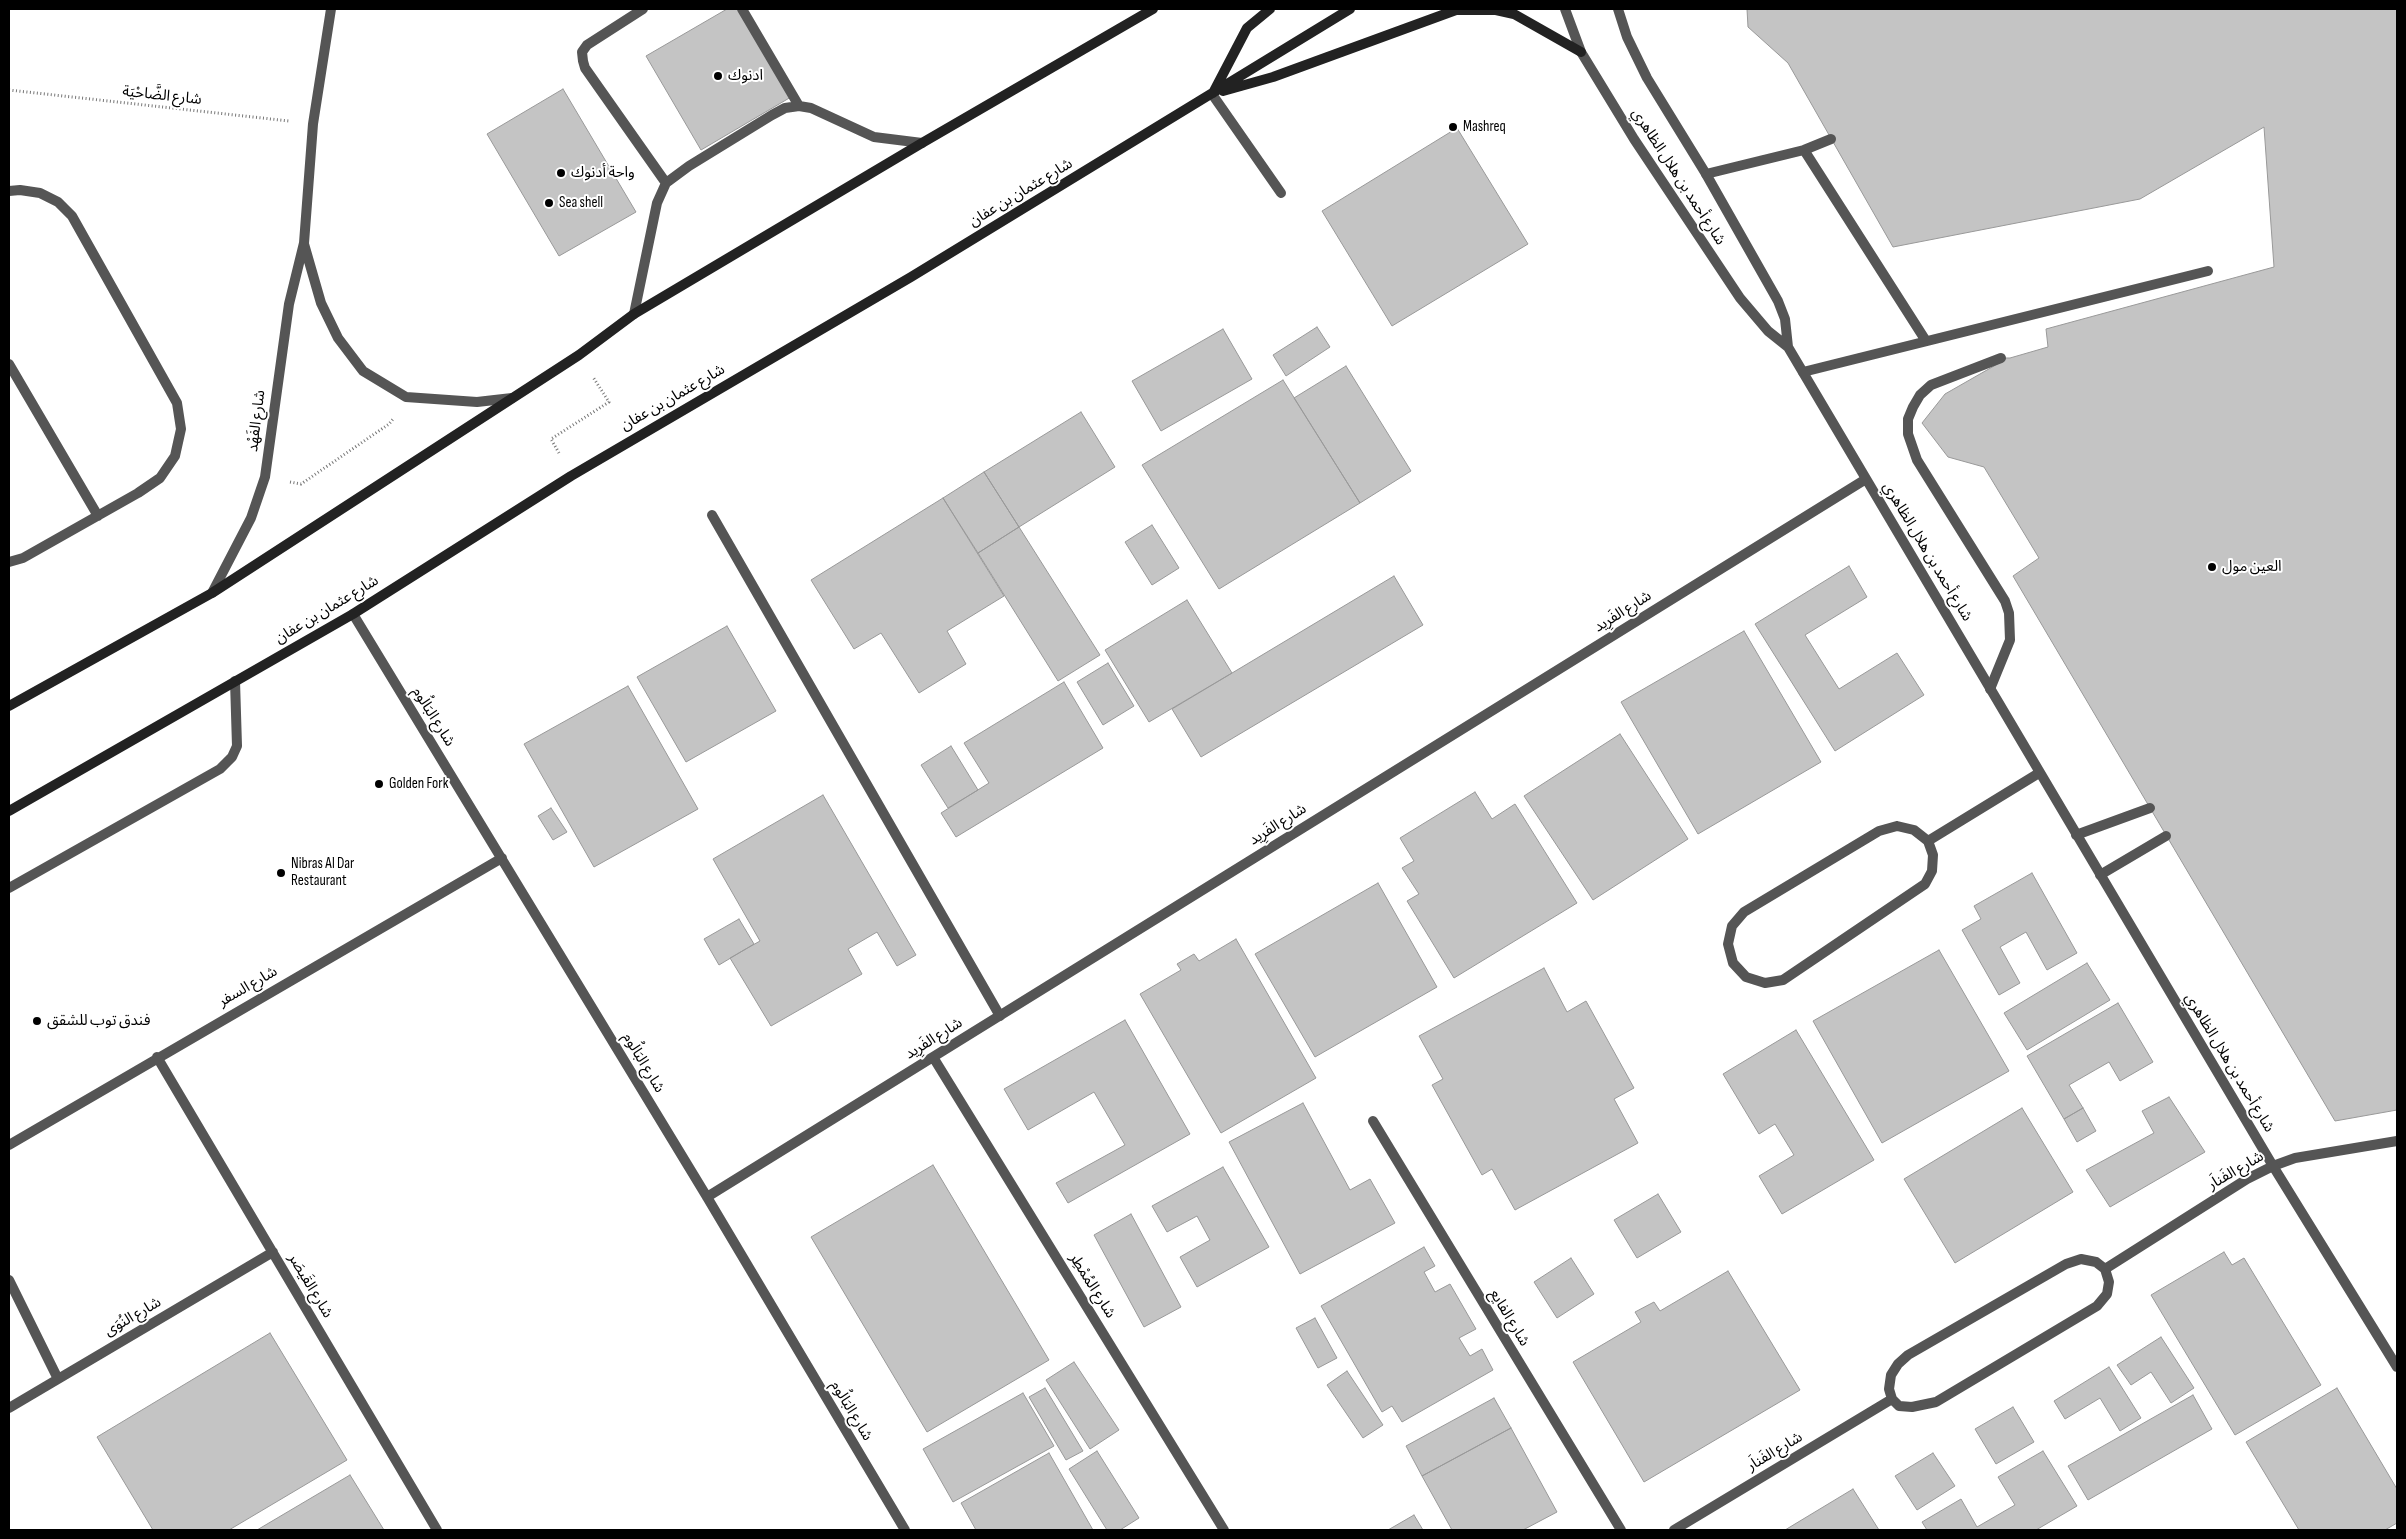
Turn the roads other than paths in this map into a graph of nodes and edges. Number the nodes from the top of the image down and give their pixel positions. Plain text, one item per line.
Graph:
1 (332, 9) edge
2 (643, 9) edge
3 (742, 9) edge
4 (1153, 9) edge
5 (1270, 9) edge
6 (1350, 9) edge
7 (1565, 9) edge
8 (1618, 9) edge
9 (1581, 52) junction
10 (1212, 94) junction
11 (799, 106) junction
12 (1831, 139) dead end
13 (922, 143) junction
14 (1804, 150) junction
15 (1706, 174) junction
16 (666, 183) junction
17 (9, 191) edge
18 (1281, 193) dead end
19 (304, 243) junction
20 (2208, 271) dead end
21 (634, 314) junction
22 (1926, 342) junction
23 (1788, 347) junction
24 (2001, 358) dead end
25 (9, 364) edge
26 (1803, 372) junction
27 (512, 398) junction
28 (1866, 479) junction
29 (712, 514) dead end
30 (98, 516) junction
31 (9, 562) edge
32 (212, 593) junction
33 (352, 614) junction
34 (235, 681) junction
35 (1990, 690) junction
36 (9, 706) edge
37 (2039, 773) junction
38 (2150, 808) dead end
39 (9, 811) edge
40 (2076, 835) junction
41 (2166, 836) dead end
42 (1928, 841) junction
43 (502, 858) junction
44 (2100, 875) junction
45 (9, 888) edge
46 (1000, 1016) junction
47 (157, 1057) junction
48 (933, 1057) junction
49 (1373, 1121) dead end
50 (2397, 1141) edge
51 (9, 1145) edge
52 (2273, 1166) junction
53 (707, 1197) junction
54 (273, 1252) junction
55 (2105, 1269) junction
56 (9, 1280) edge
57 (2397, 1367) edge
58 (58, 1379) junction
59 (1892, 1399) junction
60 (9, 1408) edge
61 (436, 1530) edge
62 (904, 1530) edge
63 (1224, 1530) edge
64 (1621, 1530) edge
65 (1674, 1530) edge

1 - 19 street, شارع الفَهْد
2 - 16 street
3 - 11 street
4 - 13 main road
5 - 10 main road
6 - 10 main road, شارع عثمان بن عفان
7 - 9 street, شارع أحمد بن هلال الظاهري
8 - 15 street, شارع أحمد بن هلال الظاهري
9 - 10 main road
9 - 23 street, شارع أحمد بن هلال الظاهري
10 - 18 street
10 - 33 main road, شارع عثمان بن عفان
11 - 13 street
11 - 16 street
12 - 14 street
13 - 21 main road
14 - 15 street
14 - 22 street
15 - 23 street, شارع أحمد بن هلال الظاهري
16 - 21 street
17 - 30 street
19 - 27 street, شارع الفَهْد
19 - 32 street, شارع الفَهْد
20 - 22 street
21 - 27 main road
22 - 26 street
23 - 26 street, شارع أحمد بن هلال الظاهري
24 - 35 street
25 - 30 street
26 - 28 street, شارع أحمد بن هلال الظاهري
27 - 32 main road
28 - 35 street, شارع أحمد بن هلال الظاهري
28 - 46 street, شارع الفَرِيد
29 - 46 street
30 - 31 street
32 - 36 main road
33 - 34 main road, شارع عثمان بن عفان
33 - 43 street, شارع البَالُوم
34 - 39 main road, شارع عثمان بن عفان
34 - 45 street
35 - 37 street, شارع أحمد بن هلال الظاهري
37 - 40 street, شارع أحمد بن هلال الظاهري
37 - 42 street
38 - 40 street
40 - 44 street, شارع أحمد بن هلال الظاهري
41 - 44 street
42 - 42 street
43 - 47 street, شارع السفر
43 - 53 street, شارع البَالُوم
44 - 52 street, شارع أحمد بن هلال الظاهري
46 - 48 street, شارع الفَرِيد
47 - 51 street, شارع السفر
47 - 54 street, شارع القَيصَر
48 - 53 street, شارع الفَرِيد
48 - 63 street, شارع المُمْطِر
49 - 64 street, شارع الفايع
50 - 52 street, شارع الفَناَر
52 - 55 street, شارع الفَناَر
52 - 57 street, شارع أحمد بن هلال الظاهري
53 - 62 street, شارع البَالُوم
54 - 58 street, شارع النُوَى
54 - 61 street, شارع القَيصَر
55 - 59 street
55 - 59 street
56 - 58 street
58 - 60 street, شارع النُوَى
59 - 65 street, شارع الفَناَر

